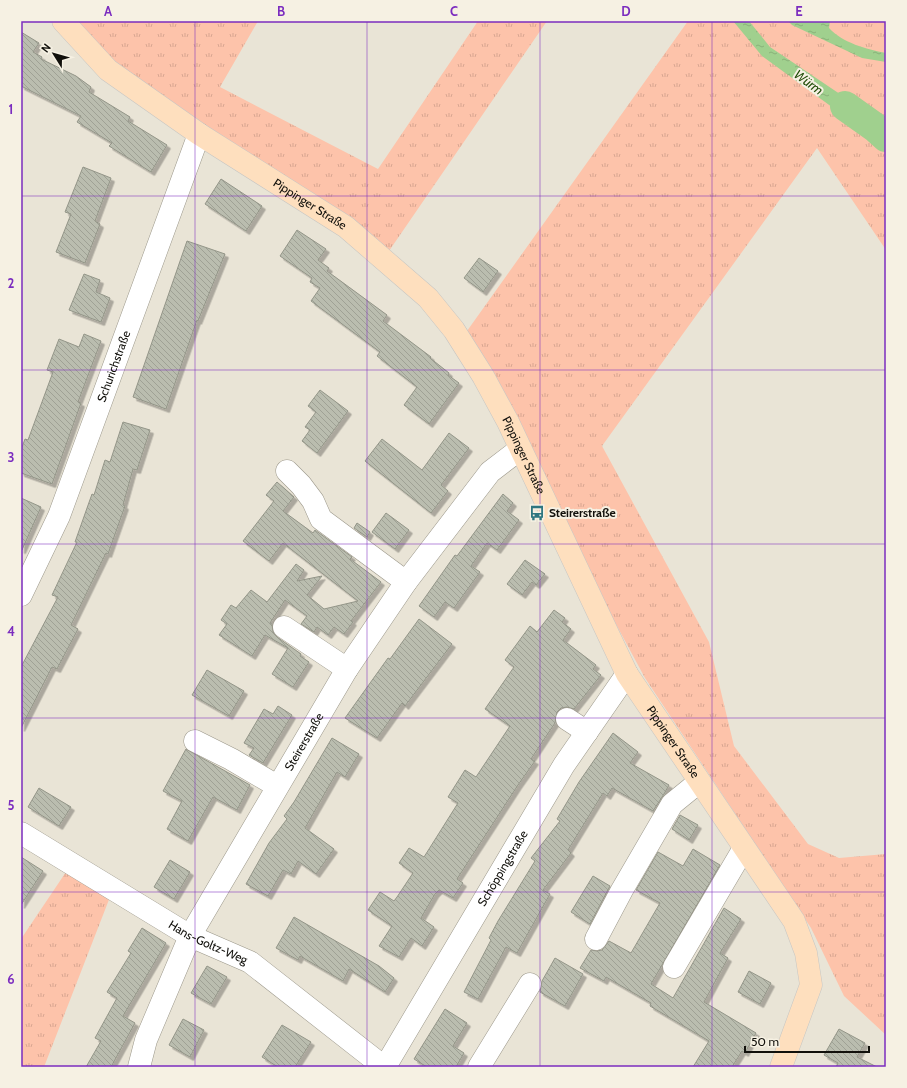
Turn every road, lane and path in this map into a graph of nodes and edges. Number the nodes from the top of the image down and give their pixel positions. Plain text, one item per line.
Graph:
1 (63, 21) edge
2 (199, 134) junction
3 (520, 449) junction
4 (287, 471) dead end
5 (406, 582) junction
6 (21, 596) edge
7 (284, 627) dead end
8 (347, 669) junction
9 (627, 674) junction
10 (567, 719) dead end
11 (587, 732) junction
12 (195, 742) dead end
13 (699, 782) junction
14 (277, 786) junction
15 (21, 833) edge
16 (744, 848) junction
17 (190, 936) junction
18 (596, 939) dead end
19 (674, 967) dead end
20 (530, 984) dead end
21 (138, 1067) edge
22 (385, 1067) edge
23 (479, 1067) edge
24 (781, 1067) edge

1 - 2 main road, Pippinger Straße
2 - 3 main road, Pippinger Straße
2 - 6 street, Schurichstraße
3 - 5 street, Steirerstraße
3 - 9 main road, Pippinger Straße
4 - 5 street
5 - 8 street, Steirerstraße
7 - 8 street
8 - 14 street, Steirerstraße
9 - 11 street, Schöppingstraße
9 - 13 main road, Pippinger Straße
10 - 11 street
11 - 22 street, Schöppingstraße
12 - 14 street
13 - 16 main road, Pippinger Straße
13 - 18 street
14 - 17 street, Steirerstraße
15 - 17 street, Hans-Goltz-Weg
16 - 19 street
16 - 24 main road, Pippinger Straße
17 - 21 street, Steirerstraße
17 - 22 street, Hans-Goltz-Weg
20 - 23 street

